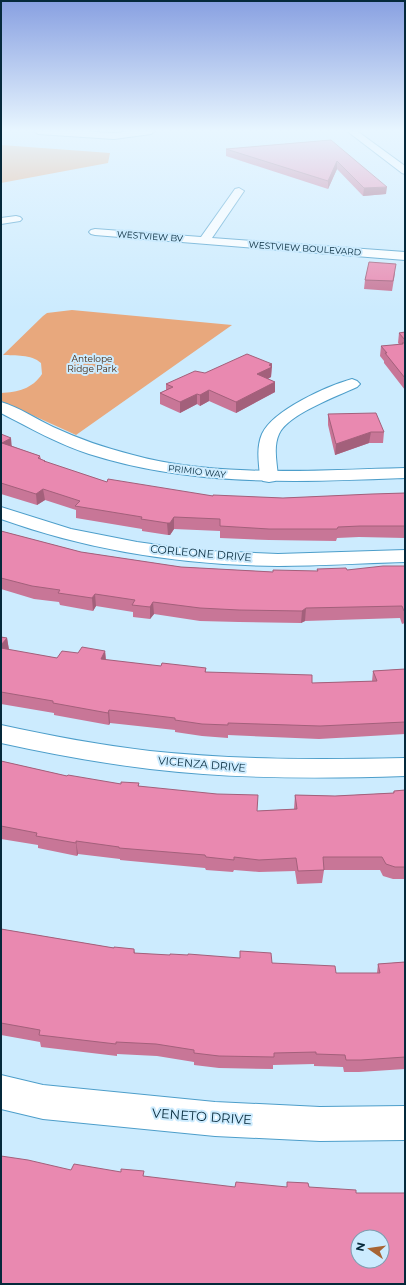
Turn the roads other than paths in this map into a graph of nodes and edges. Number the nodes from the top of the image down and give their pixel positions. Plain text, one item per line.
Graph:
1 (238, 191) dead end
2 (16, 219) dead end
3 (1, 221) edge
4 (96, 232) dead end
5 (205, 240) junction
6 (405, 256) edge
7 (352, 384) dead end
8 (1, 407) edge
9 (405, 473) edge
10 (269, 476) junction
11 (1, 513) edge
12 (405, 556) edge
13 (1, 734) edge
14 (405, 767) edge
15 (1, 1092) edge
16 (405, 1123) edge

1 - 5 street
2 - 3 street
4 - 5 street, WESTVIEW BV
5 - 6 street, WESTVIEW BOULEVARD
7 - 10 street
8 - 10 street, PRIMIO WAY
9 - 10 street, PRIMIO WAY
11 - 12 street, CORLEONE DRIVE
13 - 14 street, VICENZA DRIVE
15 - 16 street, VENETO DRIVE

